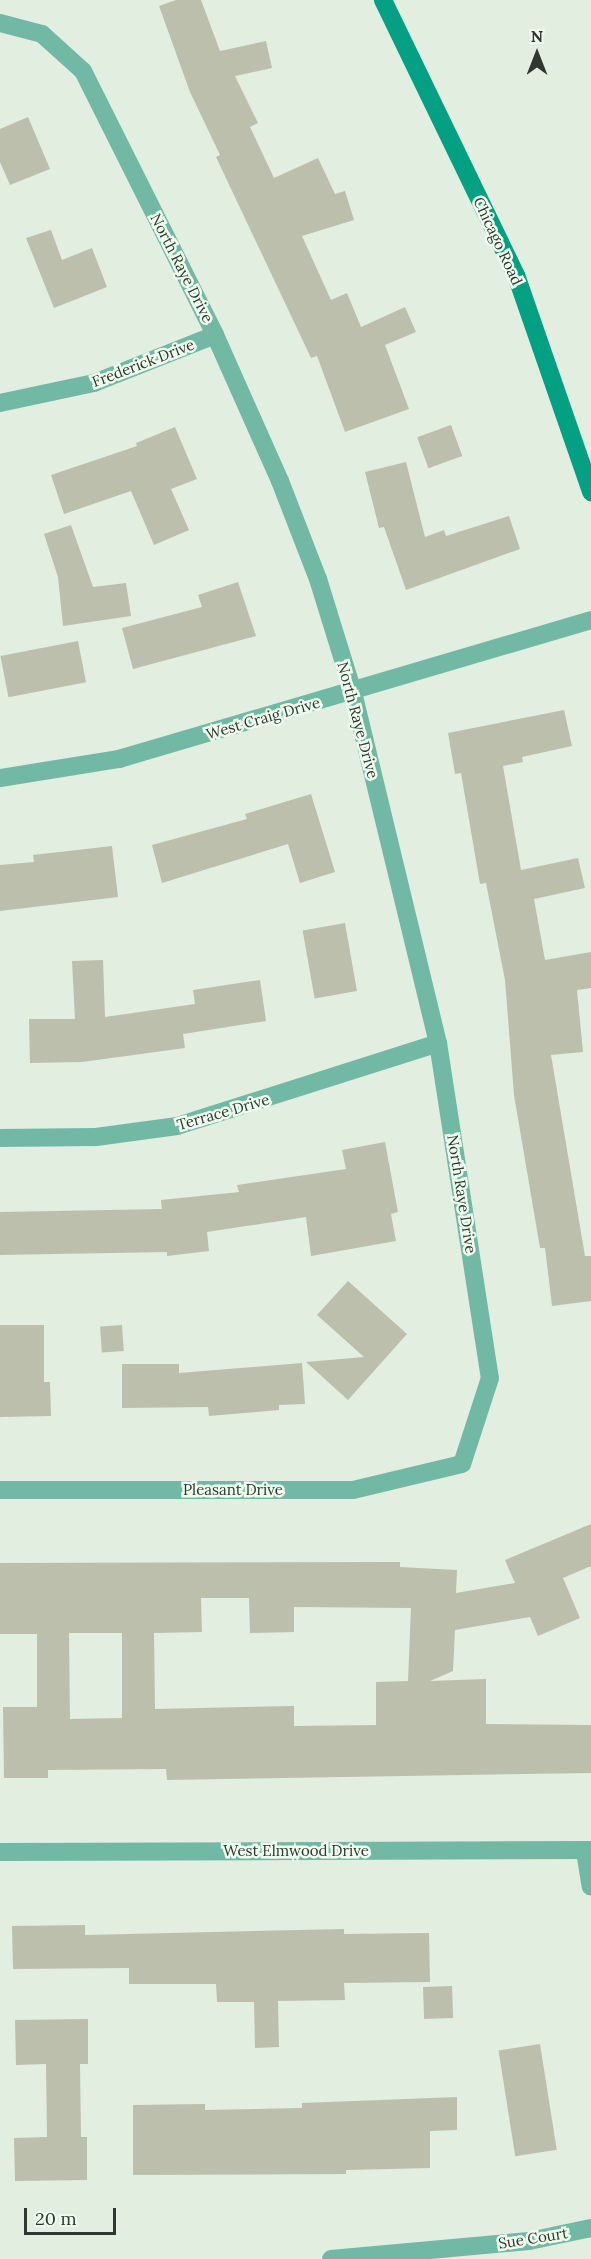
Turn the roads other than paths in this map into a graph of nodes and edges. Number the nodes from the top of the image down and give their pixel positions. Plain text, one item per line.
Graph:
1 (383, 0) edge
2 (0, 23) edge
3 (215, 334) junction
4 (0, 403) edge
5 (591, 492) edge
6 (591, 620) edge
7 (353, 692) junction
8 (0, 778) edge
9 (438, 1043) junction
10 (0, 1138) edge
11 (462, 1464) joint
12 (0, 1490) edge
13 (588, 1850) edge
14 (0, 1852) edge
15 (591, 1887) edge
16 (591, 2228) edge
17 (331, 2259) edge

1 - 5 street, Chicago Road
2 - 3 street, North Raye Drive
3 - 4 street, Frederick Drive
3 - 7 street, North Raye Drive
6 - 7 street, West Craig Drive
7 - 8 street, West Craig Drive
7 - 9 street, North Raye Drive
9 - 10 street, Terrace Drive
9 - 11 street, North Raye Drive
11 - 12 street, Pleasant Drive
13 - 14 street, West Elmwood Drive
13 - 15 street
16 - 17 street, Sue Court

